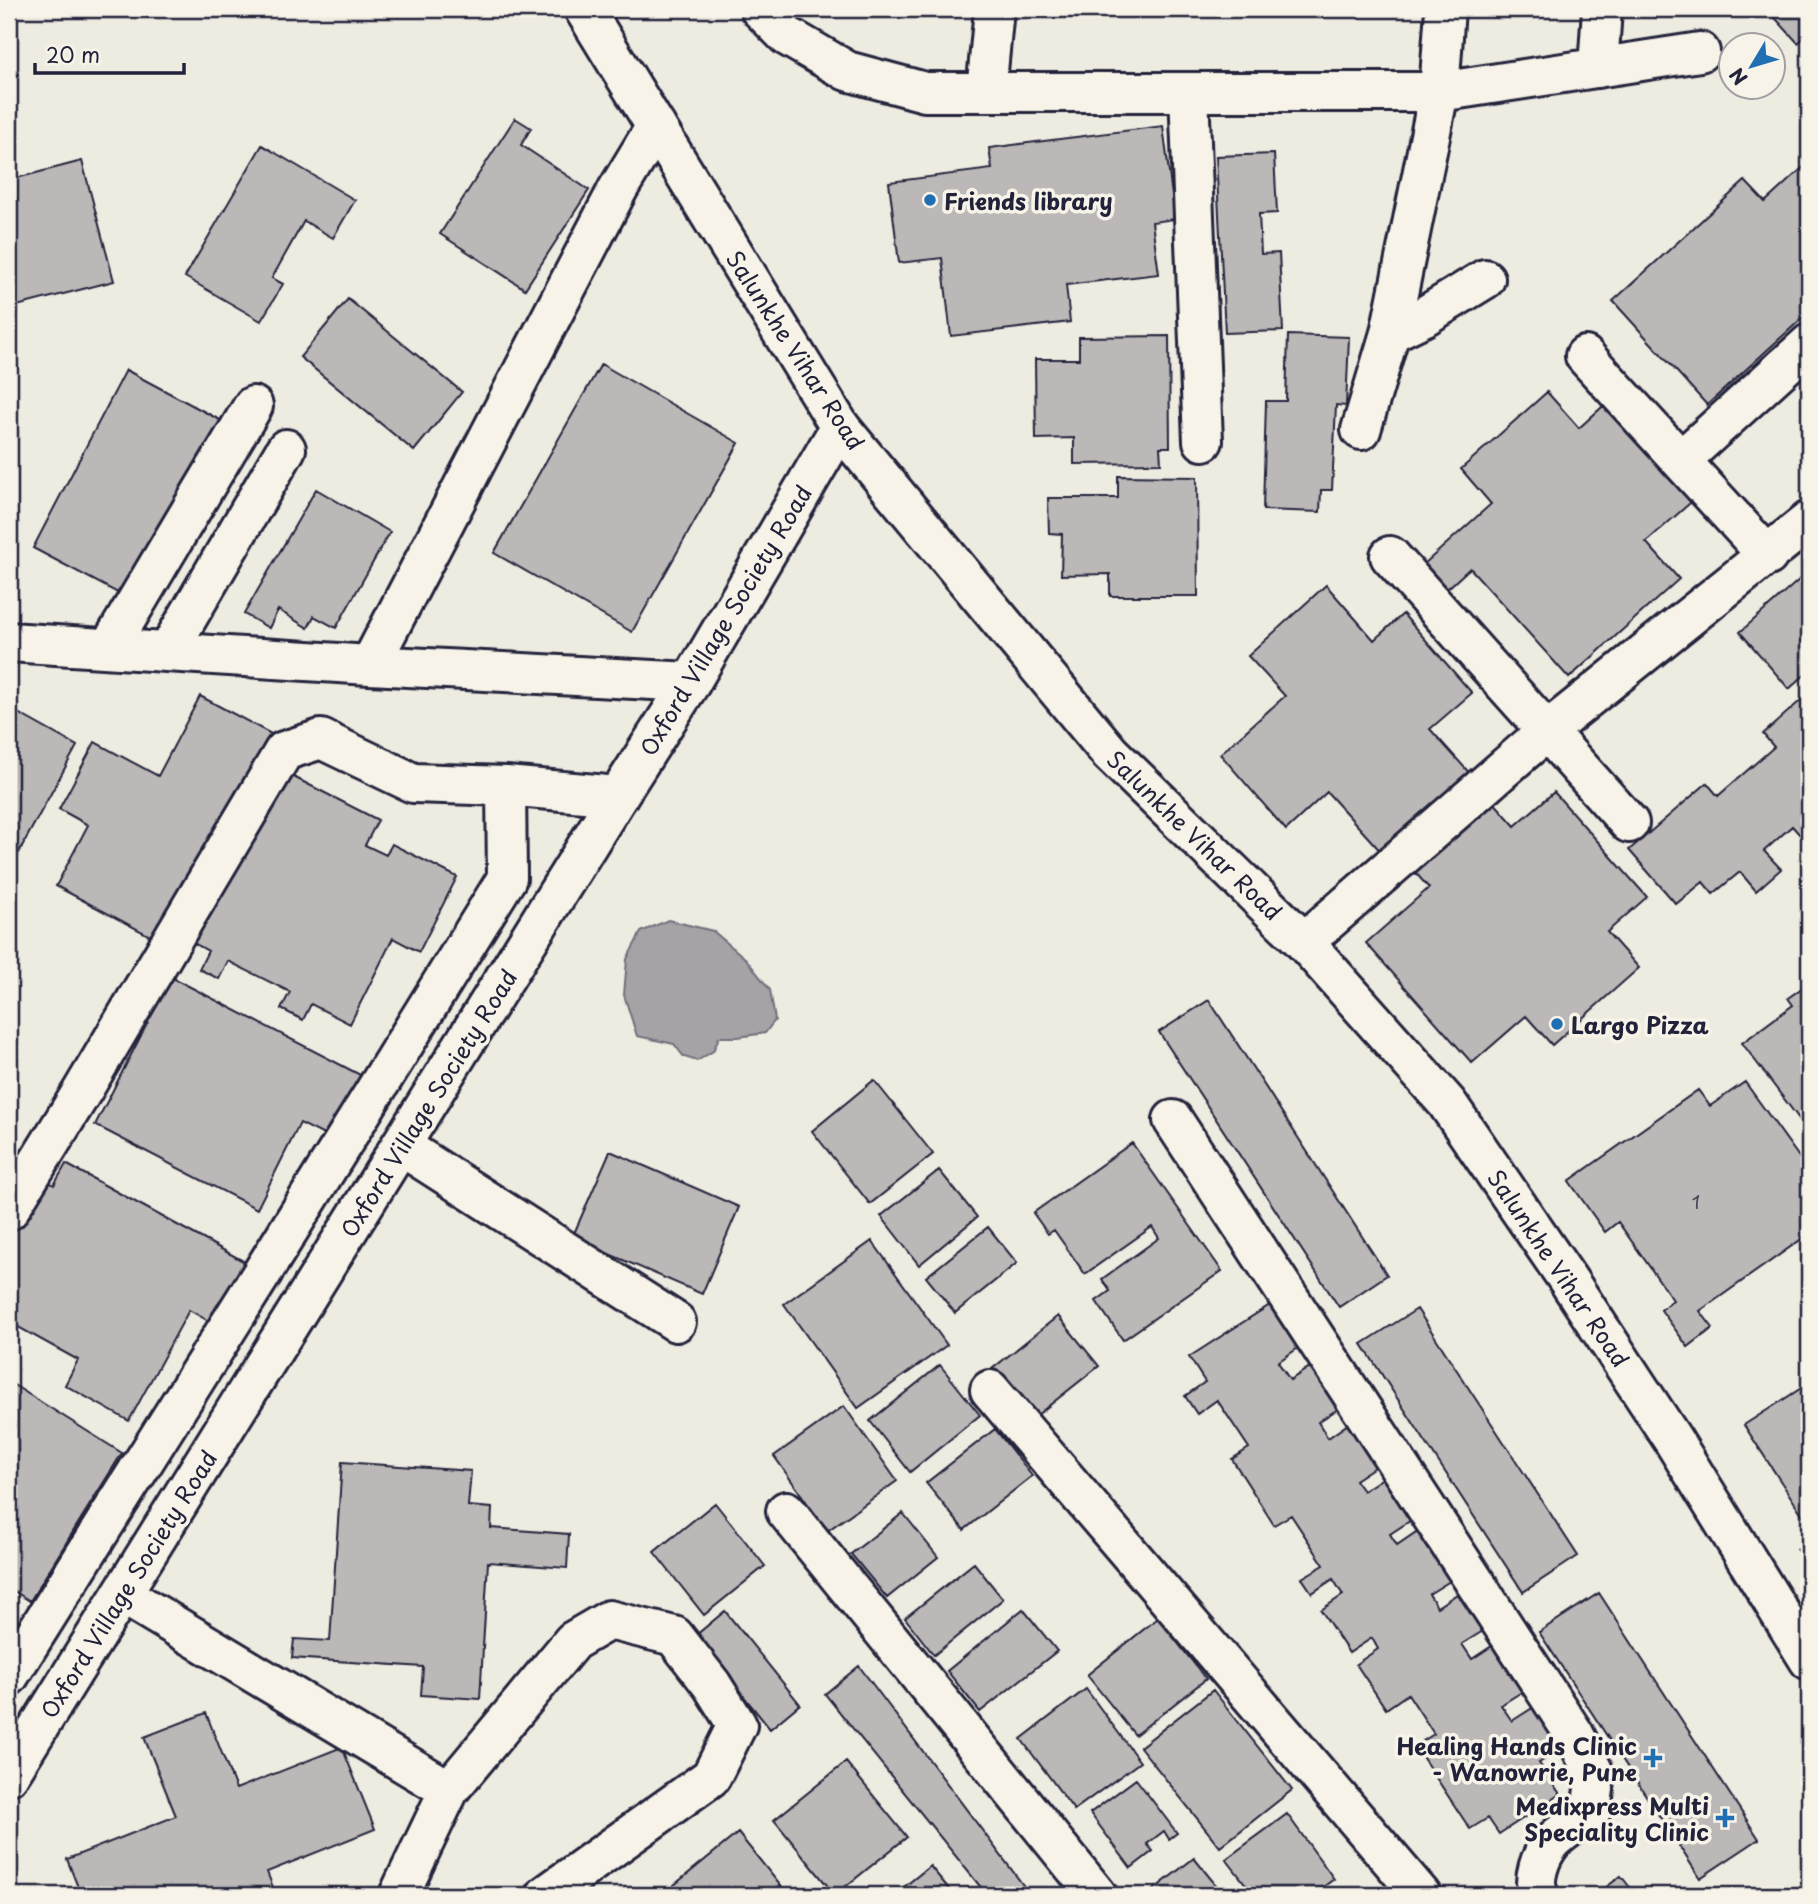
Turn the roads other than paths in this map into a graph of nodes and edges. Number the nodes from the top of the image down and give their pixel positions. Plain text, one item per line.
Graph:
1 (584, 9) edge
2 (760, 9) edge
3 (994, 9) edge
4 (1445, 9) edge
5 (1602, 9) edge
6 (1700, 52) dead end
7 (1598, 68) junction
8 (986, 92) junction
9 (1189, 92) junction
10 (1439, 92) junction
11 (656, 126) junction
12 (1485, 279) dead end
13 (1390, 333) junction
14 (1809, 344) edge
15 (1585, 356) dead end
16 (253, 406) dead end
17 (840, 427) junction
18 (1360, 430) dead end
19 (1203, 441) dead end
20 (286, 449) dead end
21 (1681, 460) junction
22 (1809, 522) edge
23 (1390, 556) dead end
24 (1768, 556) junction
25 (9, 642) edge
26 (109, 648) junction
27 (168, 652) junction
28 (370, 665) junction
29 (691, 682) junction
30 (1548, 731) junction
31 (519, 787) junction
32 (618, 796) junction
33 (1629, 823) dead end
34 (1304, 942) junction
35 (1173, 1120) dead end
36 (401, 1146) junction
37 (9, 1210) edge
38 (677, 1322) dead end
39 (990, 1390) dead end
40 (786, 1511) dead end
41 (122, 1594) junction
42 (1809, 1660) edge
43 (9, 1676) edge
44 (9, 1775) edge
45 (449, 1790) junction
46 (399, 1895) edge
47 (545, 1895) edge
48 (1097, 1895) edge
49 (1421, 1895) edge
50 (1539, 1895) edge

1 - 11 street, Salunkhe Vihar Road
2 - 8 street
3 - 8 street
4 - 10 street
5 - 7 street
6 - 7 street
7 - 10 street
8 - 9 street
9 - 10 street
9 - 19 street
10 - 13 street
11 - 17 street, Salunkhe Vihar Road
11 - 28 street
12 - 13 street
13 - 18 street
14 - 21 street
15 - 21 street
16 - 26 street
17 - 29 street, Oxford Village Society Road
17 - 34 street, Salunkhe Vihar Road
20 - 27 street
21 - 24 street
22 - 24 street
23 - 30 street
24 - 30 street
25 - 26 street
26 - 27 street
27 - 28 street
28 - 29 street
29 - 32 street, Oxford Village Society Road
30 - 33 street
30 - 34 street
31 - 32 street
31 - 37 street
31 - 43 street
32 - 36 street, Oxford Village Society Road
34 - 42 street, Salunkhe Vihar Road
35 - 50 street
36 - 38 street
36 - 41 street, Oxford Village Society Road
39 - 49 street
40 - 48 street
41 - 44 street, Oxford Village Society Road
41 - 45 street
45 - 46 street
45 - 47 street

